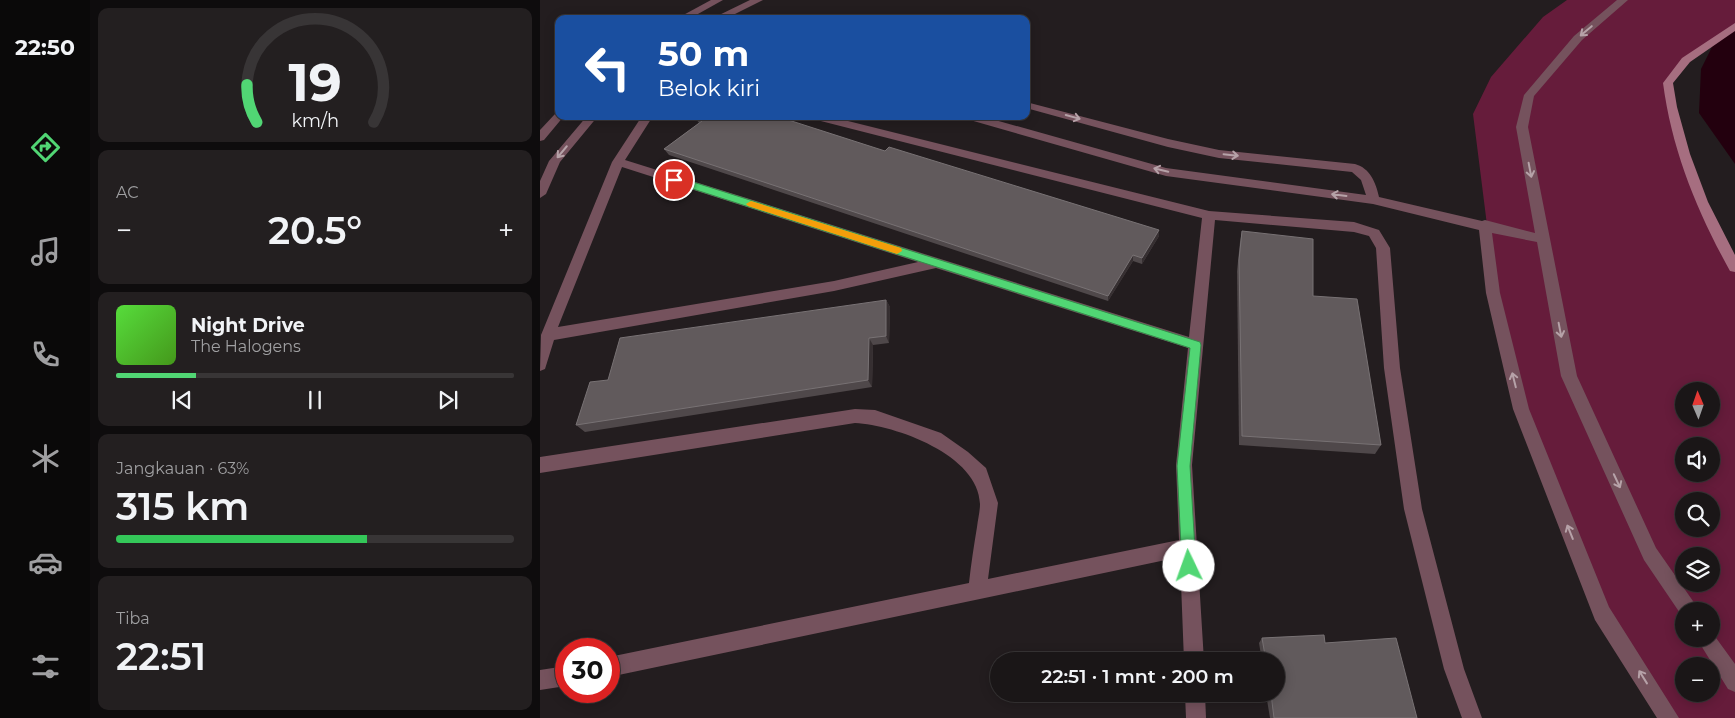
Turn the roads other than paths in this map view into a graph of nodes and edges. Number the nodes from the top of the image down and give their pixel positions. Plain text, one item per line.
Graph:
1 (718, 0) edge
2 (758, 0) edge
3 (1623, 0) edge
4 (691, 13) junction
5 (688, 15) edge
6 (696, 15) edge
7 (725, 15) edge
8 (1735, 26) edge
9 (1030, 106) edge
10 (555, 120) edge
11 (590, 120) edge
12 (645, 120) edge
13 (829, 120) edge
14 (981, 120) edge
15 (540, 137) edge
16 (618, 162) junction
17 (540, 194) edge
18 (1373, 200) junction
19 (1209, 215) junction
20 (1485, 225) junction
21 (1543, 239) junction
22 (935, 263) junction
23 (1735, 268) edge
24 (548, 335) junction
25 (1196, 345) junction
26 (540, 366) edge
27 (540, 465) edge
28 (1188, 546) junction
29 (977, 589) junction
30 (1682, 602) edge
31 (1711, 647) edge
32 (1194, 652) edge
33 (620, 665) edge
34 (555, 678) edge
35 (540, 680) edge
36 (1735, 682) edge
37 (1195, 702) edge
38 (1196, 718) edge
39 (1472, 718) edge
40 (1669, 718) edge

1 - 4 street
2 - 7 street
3 -> 21 street
4 - 5 street
4 - 6 street
8 - 23 street
9 -> 18 street
10 - 15 street
11 -> 17 street
12 - 16 street
13 - 19 street
18 -> 14 street
16 - 22 street
16 - 24 street
18 - 20 street
19 - 25 street
19 - 39 street
20 - 21 street
40 -> 20 street
21 -> 30 street
22 - 24 street
22 - 25 street
24 - 26 street
25 - 28 street
27 - 29 street
28 - 29 street
28 - 32 street
29 - 33 street
31 - 36 street
34 - 35 street
37 - 38 street

